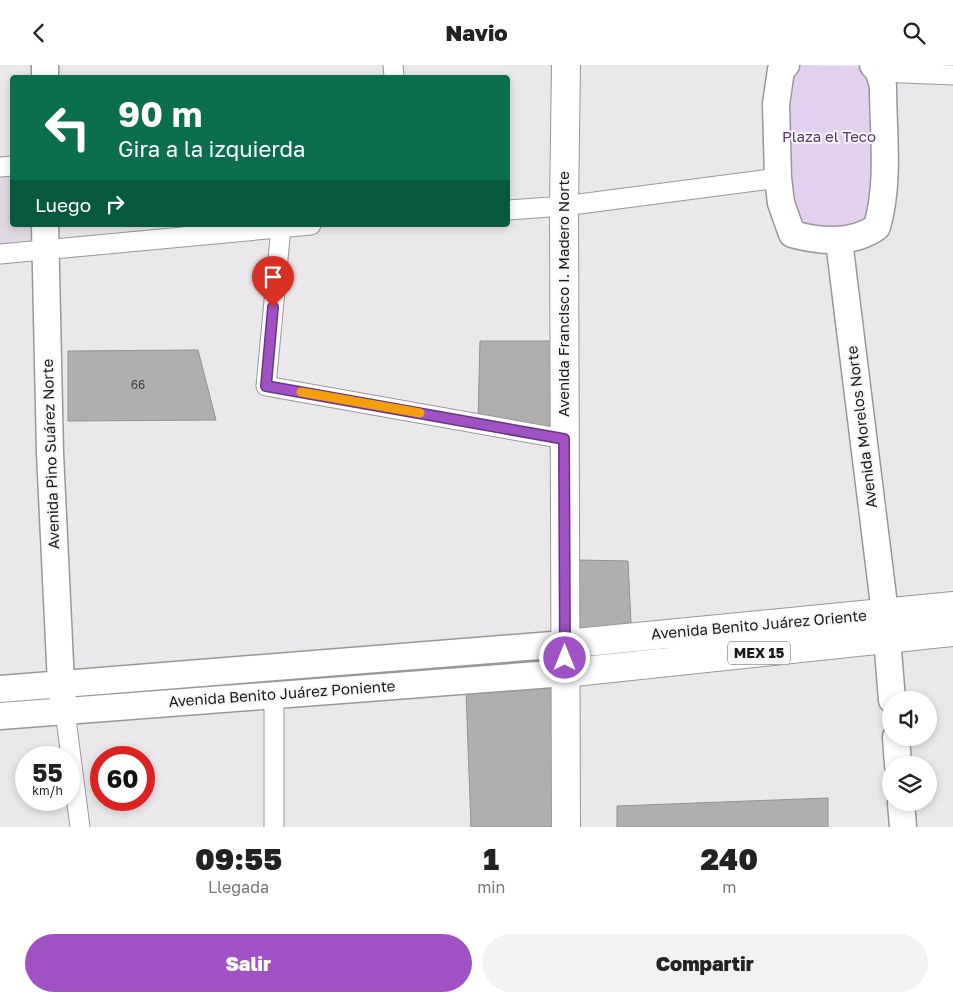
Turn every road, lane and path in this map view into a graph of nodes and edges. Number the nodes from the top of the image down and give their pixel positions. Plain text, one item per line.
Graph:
1 (566, 65) edge
2 (876, 68) edge
3 (953, 75) edge
4 (781, 76) edge
5 (778, 178) junction
6 (564, 206) junction
7 (510, 210) edge
8 (45, 227) edge
9 (281, 227) joint
10 (839, 241) junction
11 (45, 251) junction
12 (0, 254) edge
13 (564, 439) junction
14 (953, 605) edge
15 (885, 613) junction
16 (953, 632) edge
17 (887, 641) junction
18 (565, 644) junction
19 (565, 673) junction
20 (61, 683) junction
21 (0, 689) edge
22 (891, 691) edge
23 (274, 695) junction
24 (65, 711) junction
25 (0, 717) edge
26 (902, 811) edge
27 (80, 827) edge
28 (274, 827) edge
29 (566, 827) edge
30 (903, 827) edge

1 - 6 main road, Avenida Francisco I. Madero Norte
2 - 3 street
2 - 10 street
4 - 5 street
5 - 6 street
5 - 10 street
6 - 7 street
6 - 13 main road, Avenida Francisco I. Madero Norte
8 - 11 street, Avenida Pino Suárez Norte
9 - 11 street
9 - 13 street
10 - 15 street, Avenida Morelos Norte
11 - 12 street
11 - 20 street, Avenida Pino Suárez Norte
13 - 18 main road, Avenida Francisco I. Madero Norte
14 - 15 main road, Avenida Benito Juárez Oriente / MEX 15
15 - 17 street, Avenida Morelos Norte
15 - 18 main road, Avenida Benito Juárez Oriente / MEX 15
16 - 17 main road, Avenida Benito Juárez Oriente / MEX 15
17 - 19 main road, Avenida Benito Juárez Oriente / MEX 15
17 - 22 street, Avenida Morelos Norte
18 - 19 main road, Avenida Francisco I. Madero Norte
18 - 20 street, Avenida Benito Juárez Poniente
19 - 23 street, Avenida Benito Juárez Poniente
19 - 29 main road, Avenida Francisco I. Madero Norte
20 - 21 street, Avenida Benito Juárez Poniente
20 - 24 street, Avenida Pino Suárez Norte
23 - 24 street, Avenida Benito Juárez Poniente
23 - 28 street
24 - 25 street, Avenida Benito Juárez Poniente
24 - 27 street
26 - 30 street

